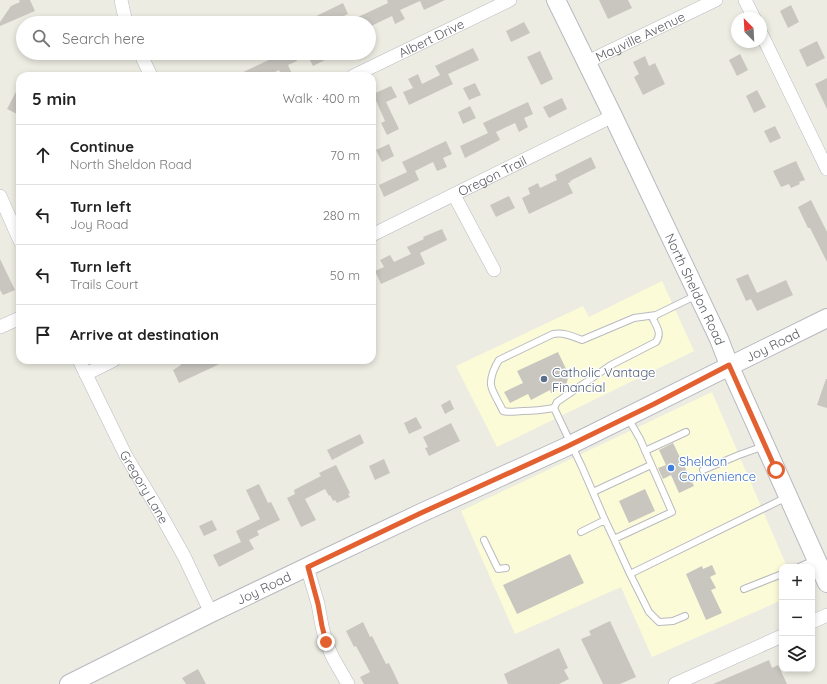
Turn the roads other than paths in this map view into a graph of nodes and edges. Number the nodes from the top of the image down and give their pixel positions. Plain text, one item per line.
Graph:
1 (121, 0) edge
2 (510, 0) edge
3 (556, 0) edge
4 (716, 0) edge
5 (745, 0) edge
6 (751, 12) edge
7 (124, 16) edge
8 (767, 45) edge
9 (144, 60) edge
10 (587, 62) junction
11 (150, 72) edge
12 (360, 72) edge
13 (613, 116) junction
14 (827, 169) edge
15 (454, 195) junction
16 (0, 196) edge
17 (16, 230) edge
18 (376, 233) edge
19 (494, 270) dead end
20 (698, 294) junction
21 (656, 314) junction
22 (827, 318) edge
23 (16, 320) edge
24 (0, 327) edge
25 (81, 364) edge
26 (106, 364) edge
27 (729, 365) junction
28 (86, 374) junction
29 (554, 408) junction
30 (628, 417) junction
31 (686, 432) dead end
32 (571, 445) junction
33 (765, 445) junction
34 (645, 451) junction
35 (651, 464) junction
36 (703, 470) dead end
37 (593, 492) junction
38 (788, 496) junction
39 (605, 520) junction
40 (581, 532) dead end
41 (614, 538) junction
42 (484, 540) dead end
43 (816, 559) junction
44 (805, 564) edge
45 (308, 567) junction
46 (506, 568) dead end
47 (630, 574) junction
48 (779, 575) edge
49 (827, 583) edge
50 (744, 589) dead end
51 (211, 613) junction
52 (827, 615) edge
53 (685, 616) dead end
54 (815, 621) edge
55 (779, 637) edge
56 (69, 684) edge
57 (348, 684) edge
58 (676, 684) edge

1 - 7 street
2 - 12 street, Albert Drive
3 - 10 street, North Sheldon Road
4 - 10 street, Mayville Avenue
5 - 6 street
8 - 14 street
9 - 11 street
10 - 13 street, North Sheldon Road
13 - 15 street, Oregon Trail
13 - 20 street, North Sheldon Road
15 - 18 street, Oregon Trail
15 - 19 street
16 - 17 street
20 - 21 lane
20 - 27 street, North Sheldon Road
21 - 29 lane
21 - 29 lane
22 - 27 street, Joy Road
23 - 24 street
25 - 28 street, Gregory Lane
26 - 28 street
27 - 30 street, Joy Road
27 - 33 street, North Sheldon Road
28 - 51 street, Gregory Lane
29 - 32 lane
30 - 32 street, Joy Road
30 - 34 lane
31 - 34 lane
32 - 37 lane
32 - 45 street, Joy Road
33 - 36 lane
33 - 38 street, North Sheldon Road
34 - 35 lane
35 - 37 lane
35 - 41 lane
37 - 39 lane
38 - 43 street, North Sheldon Road
38 - 47 lane
39 - 40 lane
39 - 41 lane
41 - 47 lane
42 - 46 lane
43 - 44 lane
43 - 49 street, North Sheldon Road
45 - 51 street, Joy Road
45 - 57 street
47 - 53 lane
48 - 50 lane
51 - 56 street, Joy Road
52 - 54 street
55 - 58 street

